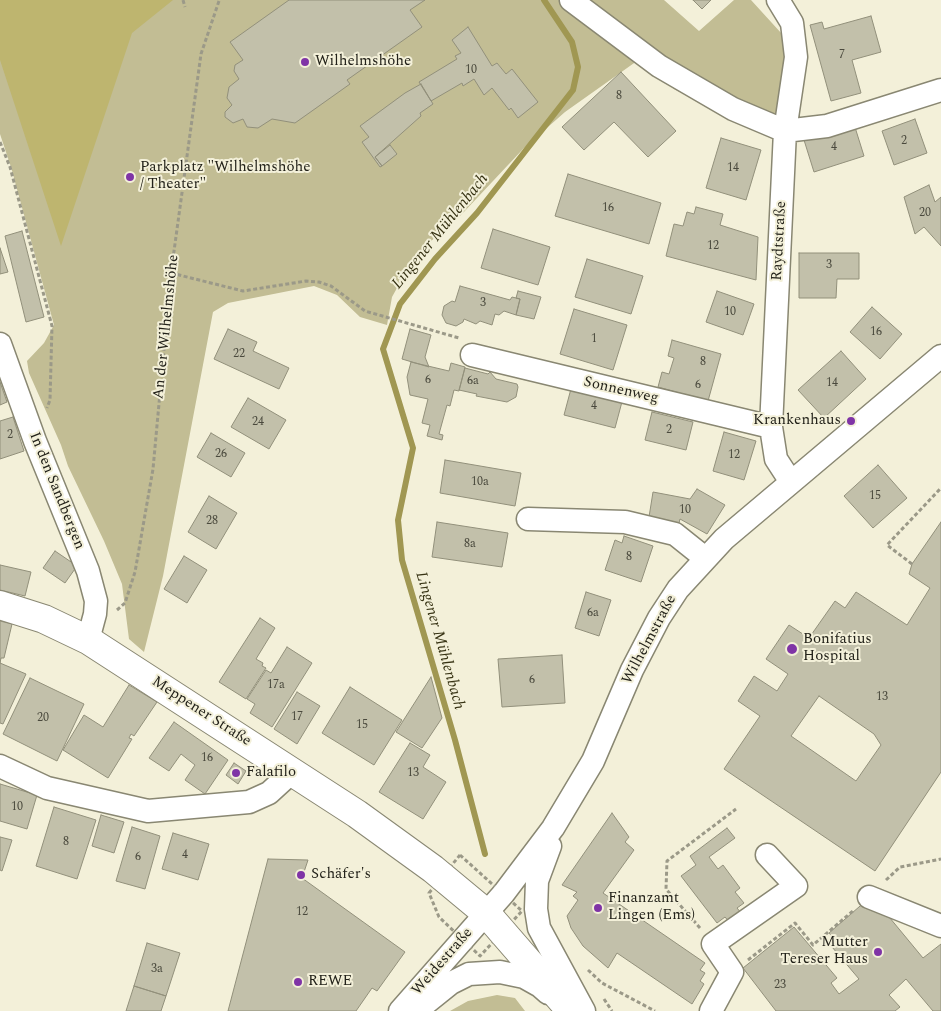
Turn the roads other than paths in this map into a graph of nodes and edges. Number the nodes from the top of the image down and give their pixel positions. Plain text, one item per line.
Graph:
1 (571, 0) edge
2 (778, 0) edge
3 (941, 90) edge
4 (786, 131) junction
5 (0, 344) edge
6 (472, 355) road end
7 (938, 363) edge
8 (771, 427) junction
9 (791, 482) junction
10 (528, 519) dead end
11 (705, 558) junction
12 (0, 605) edge
13 (88, 640) junction
14 (0, 766) edge
15 (292, 772) junction
16 (578, 787) junction
17 (767, 855) dead end
18 (869, 897) road end
19 (486, 913) junction
20 (939, 920) edge
21 (400, 1011) edge
22 (416, 1011) edge
23 (565, 1011) edge
24 (570, 1011) edge
25 (584, 1011) edge
26 (711, 1011) edge

1 - 4 street
2 - 4 street, Raydtstraße
3 - 4 street
4 - 8 street, Raydtstraße
5 - 13 street, In den Sandbergen
6 - 8 street, Sonnenweg
7 - 9 street, Wilhelmstraße
8 - 9 street, Raydtstraße
9 - 11 street, Wilhelmstraße
10 - 11 street
11 - 16 street, Wilhelmstraße
12 - 13 main road, Meppener Straße
13 - 15 main road, Meppener Straße
14 - 15 street
15 - 19 main road, Meppener Straße
16 - 19 street, Wilhelmstraße
16 - 25 street
17 - 26 street
18 - 20 street
19 - 21 street, Weidestraße
19 - 24 main road, Meppener Straße
22 - 23 street

